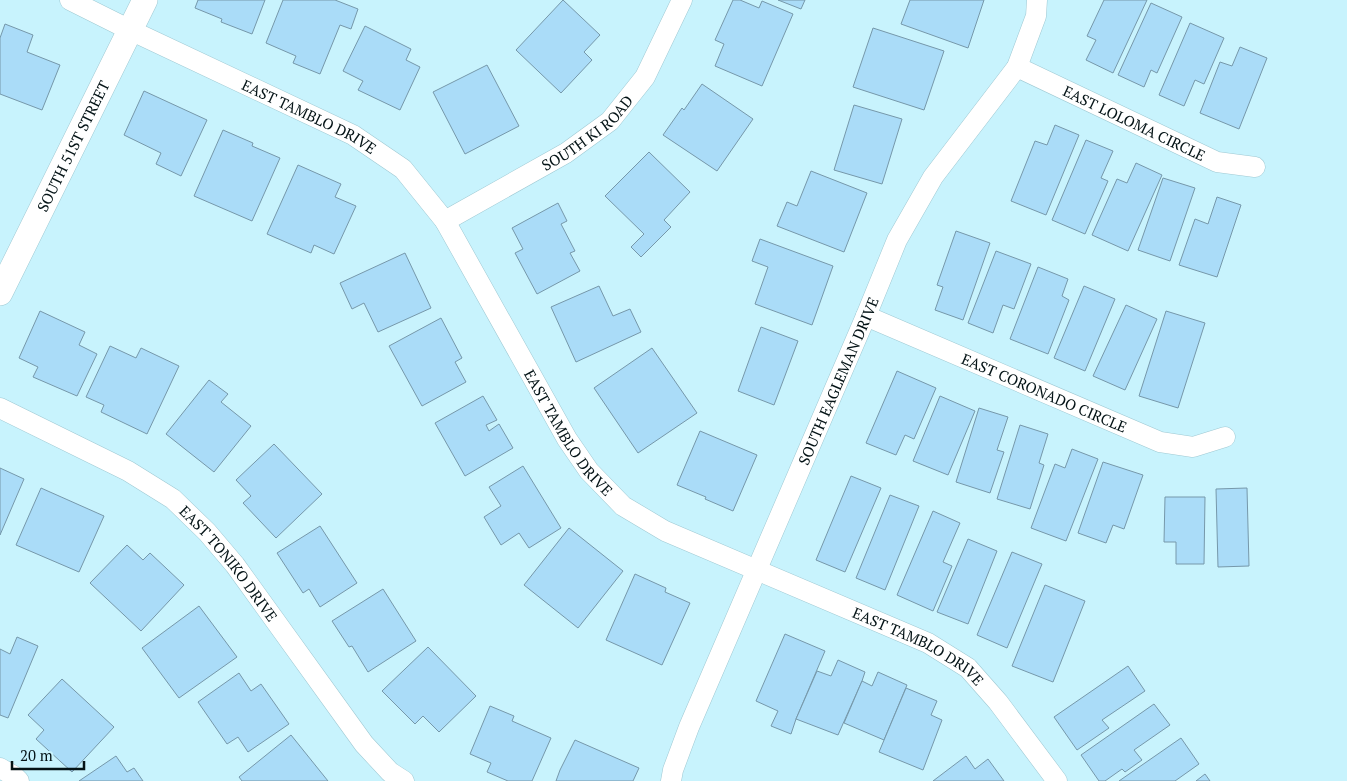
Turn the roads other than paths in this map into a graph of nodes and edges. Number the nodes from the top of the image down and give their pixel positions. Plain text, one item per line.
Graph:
1 (70, 0) edge
2 (145, 0) edge
3 (682, 0) edge
4 (1038, 0) edge
5 (130, 30) junction
6 (1017, 67) junction
7 (1255, 166) dead end
8 (445, 221) junction
9 (0, 293) edge
10 (866, 316) junction
11 (0, 408) edge
12 (1225, 437) dead end
13 (756, 570) junction
14 (0, 768) edge
15 (18, 781) edge
16 (404, 781) edge
17 (671, 781) edge
18 (1057, 781) edge

1 - 5 street, EAST TAMBLO DRIVE
2 - 5 street, SOUTH 51ST STREET
3 - 8 street, SOUTH KI ROAD
4 - 6 street, SOUTH EAGLEMAN DRIVE
5 - 8 street, EAST TAMBLO DRIVE
5 - 9 street, SOUTH 51ST STREET
6 - 7 street, EAST LOLOMA CIRCLE
6 - 10 street, SOUTH EAGLEMAN DRIVE
8 - 13 street, EAST TAMBLO DRIVE
10 - 12 street, EAST CORONADO CIRCLE
10 - 13 street, SOUTH EAGLEMAN DRIVE
11 - 16 street, EAST TONIKO DRIVE
13 - 17 street, SOUTH EAGLEMAN DRIVE
13 - 18 street, EAST TAMBLO DRIVE
14 - 15 street

